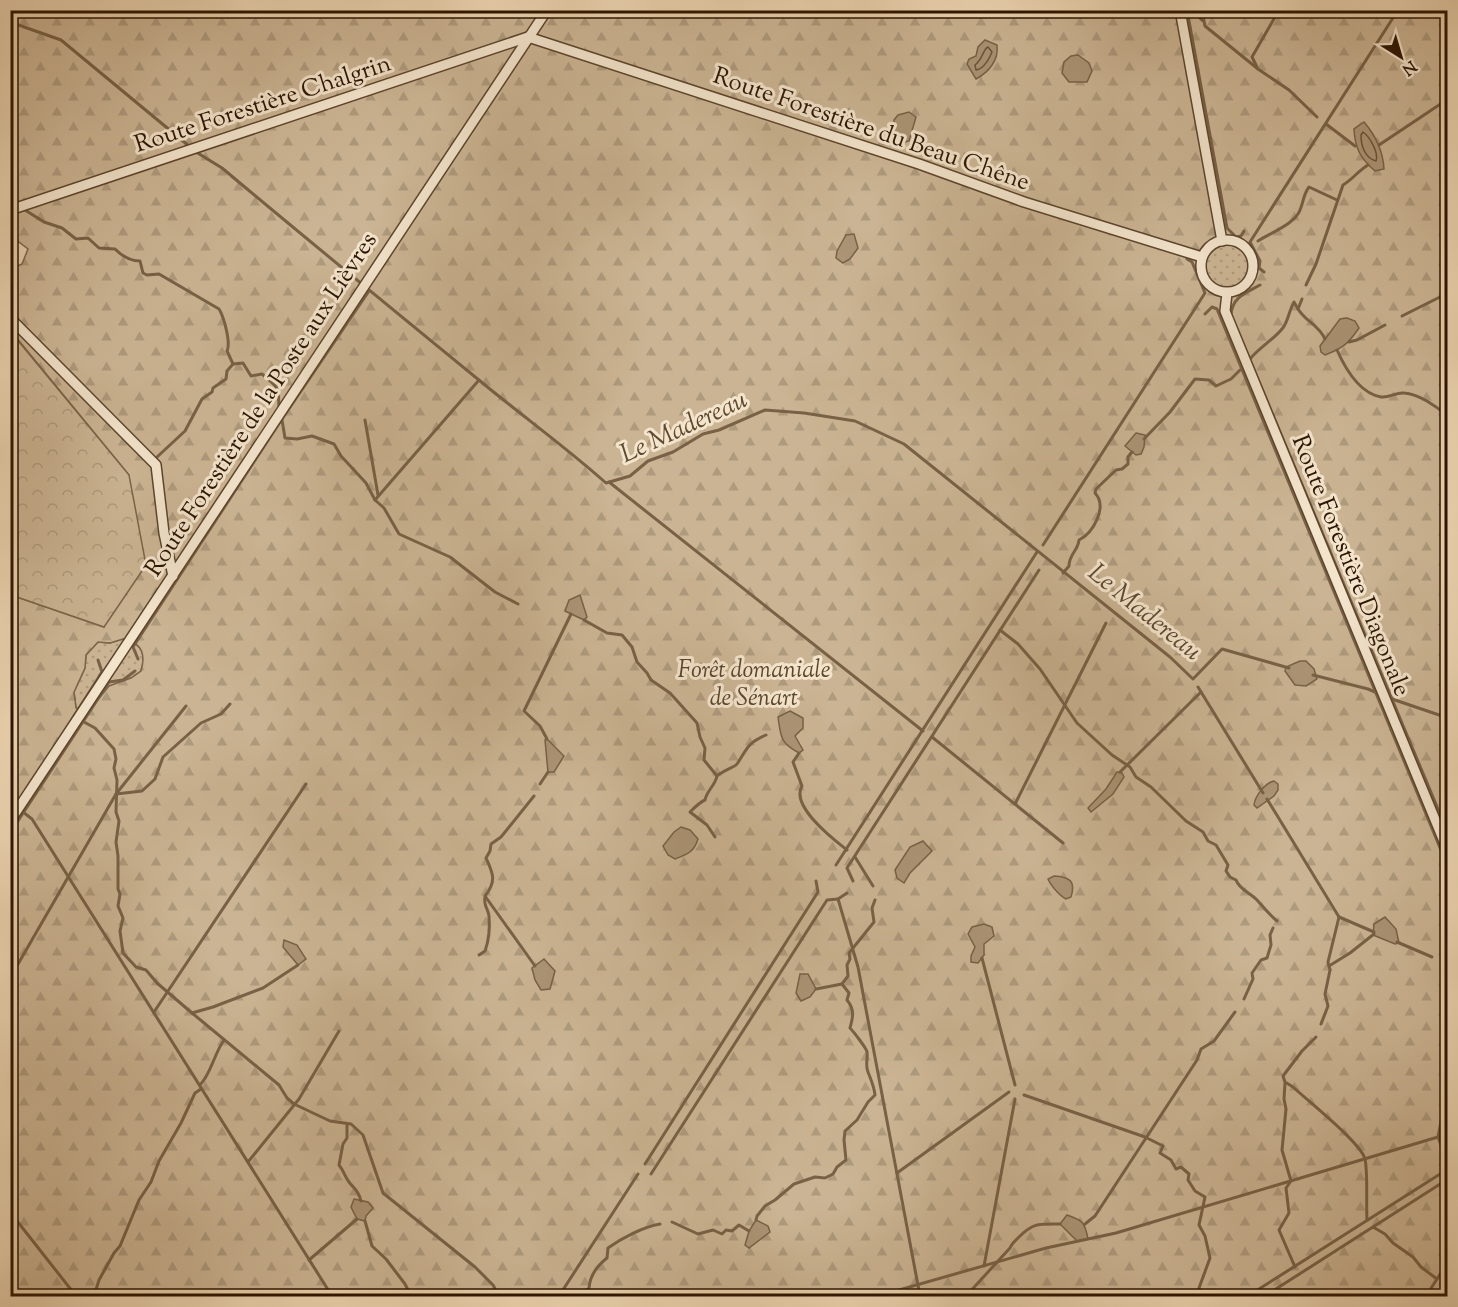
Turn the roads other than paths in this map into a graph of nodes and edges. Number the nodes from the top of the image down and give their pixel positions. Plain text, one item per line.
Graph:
1 (547, 10) edge
2 (1180, 10) edge
3 (528, 37) junction
4 (10, 210) edge
5 (1222, 241) junction
6 (1202, 257) junction
7 (1227, 292) junction
8 (10, 318) edge
9 (173, 576) junction
10 (16, 813) edge
11 (1448, 851) edge

1 - 3 street, Route Forestière de la Poste aux Lièvres
2 - 5 street
3 - 4 street, Route Forestière Chalgrin
3 - 6 street, Route Forestière du Beau Chêne
3 - 9 street, Route Forestière de la Poste aux Lièvres
5 - 6 street
5 - 7 street
6 - 7 street
7 - 11 street, Route Forestière Diagonale
8 - 9 street
9 - 10 street, Route Forestière de la Poste aux Lièvres

